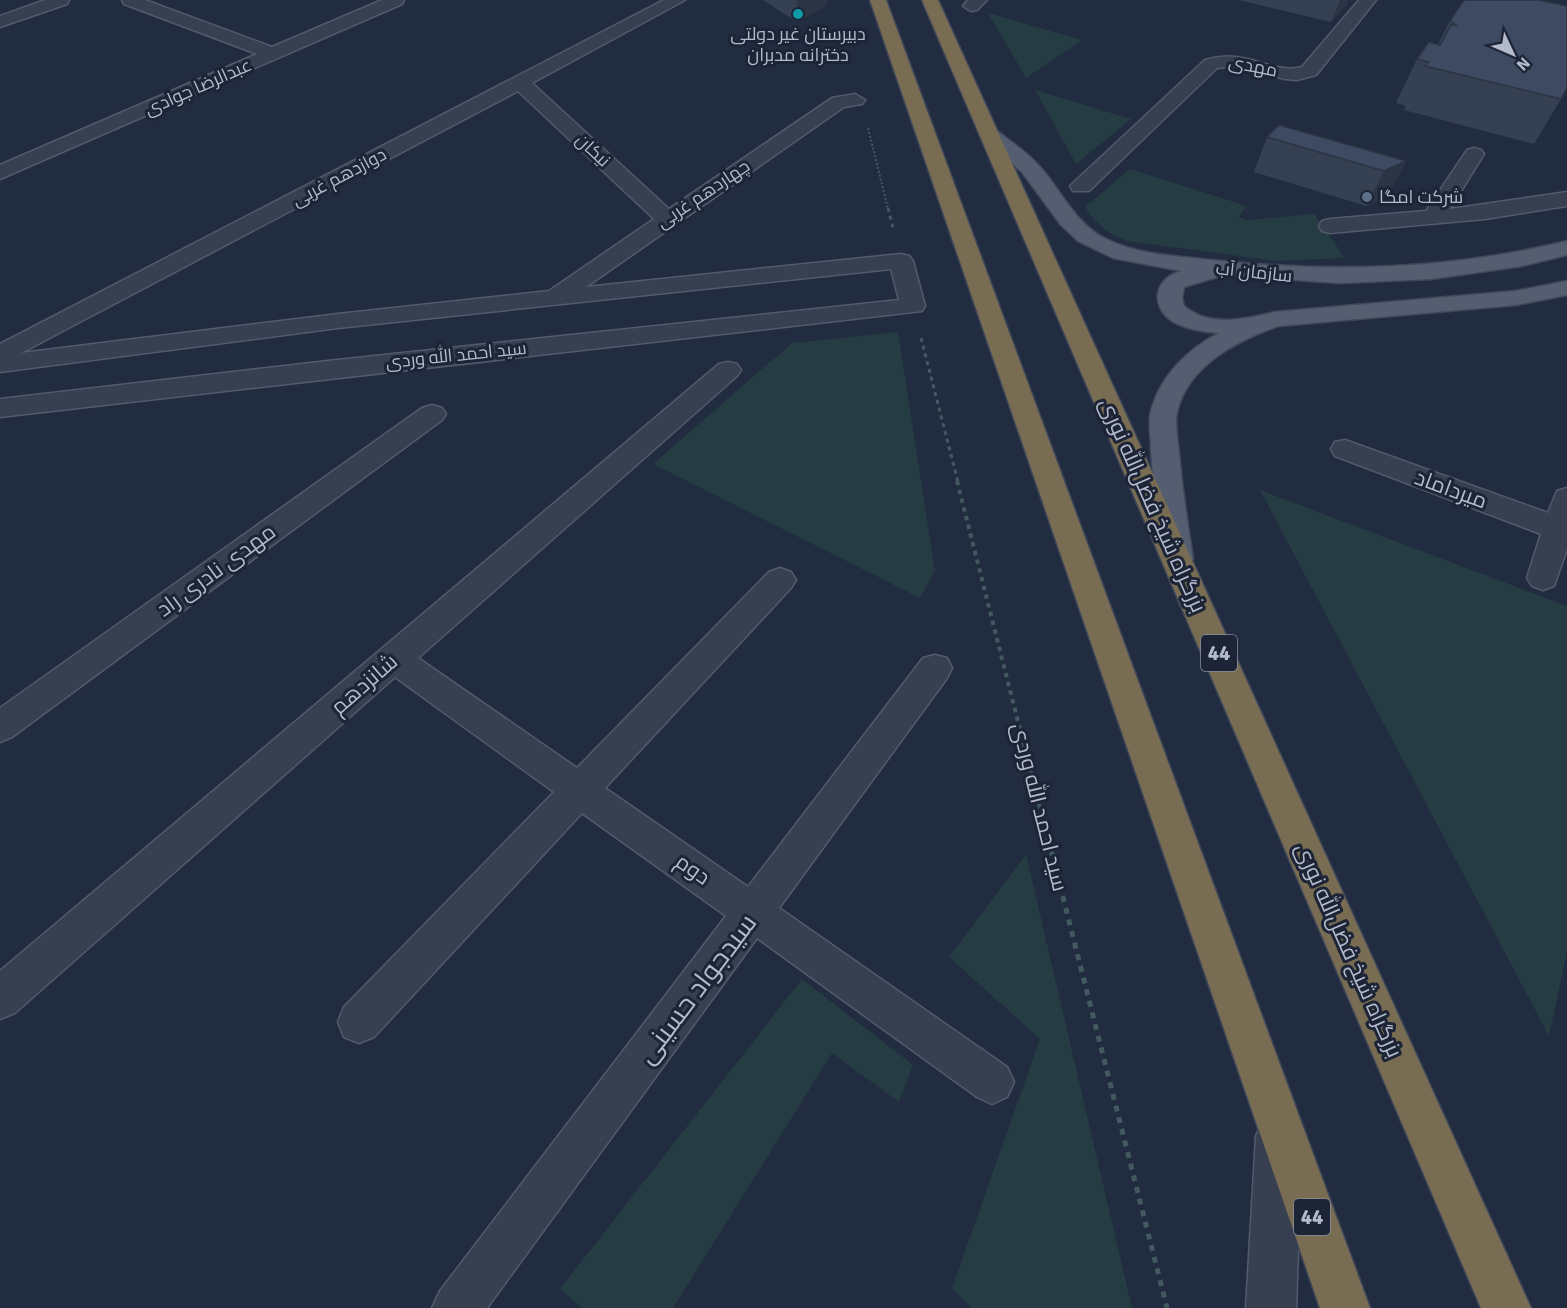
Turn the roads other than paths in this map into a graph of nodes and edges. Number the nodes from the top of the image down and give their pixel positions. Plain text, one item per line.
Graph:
1 (61, 0) edge
2 (130, 0) edge
3 (396, 0) edge
4 (677, 0) edge
5 (878, 0) edge
6 (930, 0) edge
7 (1368, 0) edge
8 (0, 22) edge
9 (273, 54) junction
10 (520, 82) junction
11 (855, 100) road end
12 (989, 134) junction
13 (1473, 154) dead end
14 (0, 173) edge
15 (1081, 186) dead end
16 (1567, 199) edge
17 (1434, 216) junction
18 (667, 219) junction
19 (1330, 226) dead end
20 (1567, 248) edge
21 (1233, 270) junction
22 (1567, 288) edge
23 (632, 290) junction
24 (554, 298) junction
25 (1251, 327) junction
26 (642, 335) junction
27 (0, 354) edge
28 (0, 364) edge
29 (728, 370) dead end
30 (0, 408) edge
31 (432, 414) dead end
32 (1345, 449) dead end
33 (1567, 498) edge
34 (1557, 528) junction
35 (1178, 560) junction
36 (1543, 578) dead end
37 (780, 580) dead end
38 (393, 658) junction
39 (935, 668) dead end
40 (0, 726) edge
41 (580, 790) junction
42 (754, 912) junction
43 (0, 998) edge
44 (359, 1022) dead end
45 (992, 1082) dead end
46 (1279, 1125) junction
47 (457, 1308) edge
48 (1270, 1308) edge
49 (1345, 1308) edge
50 (1506, 1308) edge

1 - 8 street
2 - 9 street
3 - 9 street, عبدالرضا جوادی
4 - 10 street, دوازدهم غربی
5 - 46 highway, 44
6 - 12 highway, بزرگراه شیخ فضل‌الله نوری / 44
7 - 15 street, مهدی
9 - 14 street, عبدالرضا جوادی
10 - 18 street, نیکان
10 - 27 street, دوازدهم غربی
11 - 18 street, چهاردهم غربی
12 - 21 main road, سازمان آب
12 - 35 highway, بزرگراه شیخ فضل‌الله نوری / 44
13 - 17 street
16 - 17 street
17 - 19 street
18 - 24 street, چهاردهم غربی
20 - 21 main road, سازمان آب
21 - 25 main road
22 - 25 main road, سازمان آب
23 - 24 street
23 - 26 street
23 - 26 street, سید احمد الله وردی
24 - 28 street
25 - 35 main road, سازمان آب
26 - 30 street, سید احمد الله وردی
29 - 38 street, شانزدهم
31 - 40 street, مهدی نادری راد
32 - 34 street, میرداماد
33 - 34 street
34 - 36 street
35 - 50 highway, بزرگراه شیخ فضل‌الله نوری / 44
37 - 41 street
38 - 41 street, دوم
38 - 43 street, شانزدهم
39 - 42 street, سیدجواد حسینی
41 - 42 street, دوم
41 - 44 street
42 - 45 street, دوم
42 - 47 street, سیدجواد حسینی
46 - 48 street
46 - 49 highway, 44

